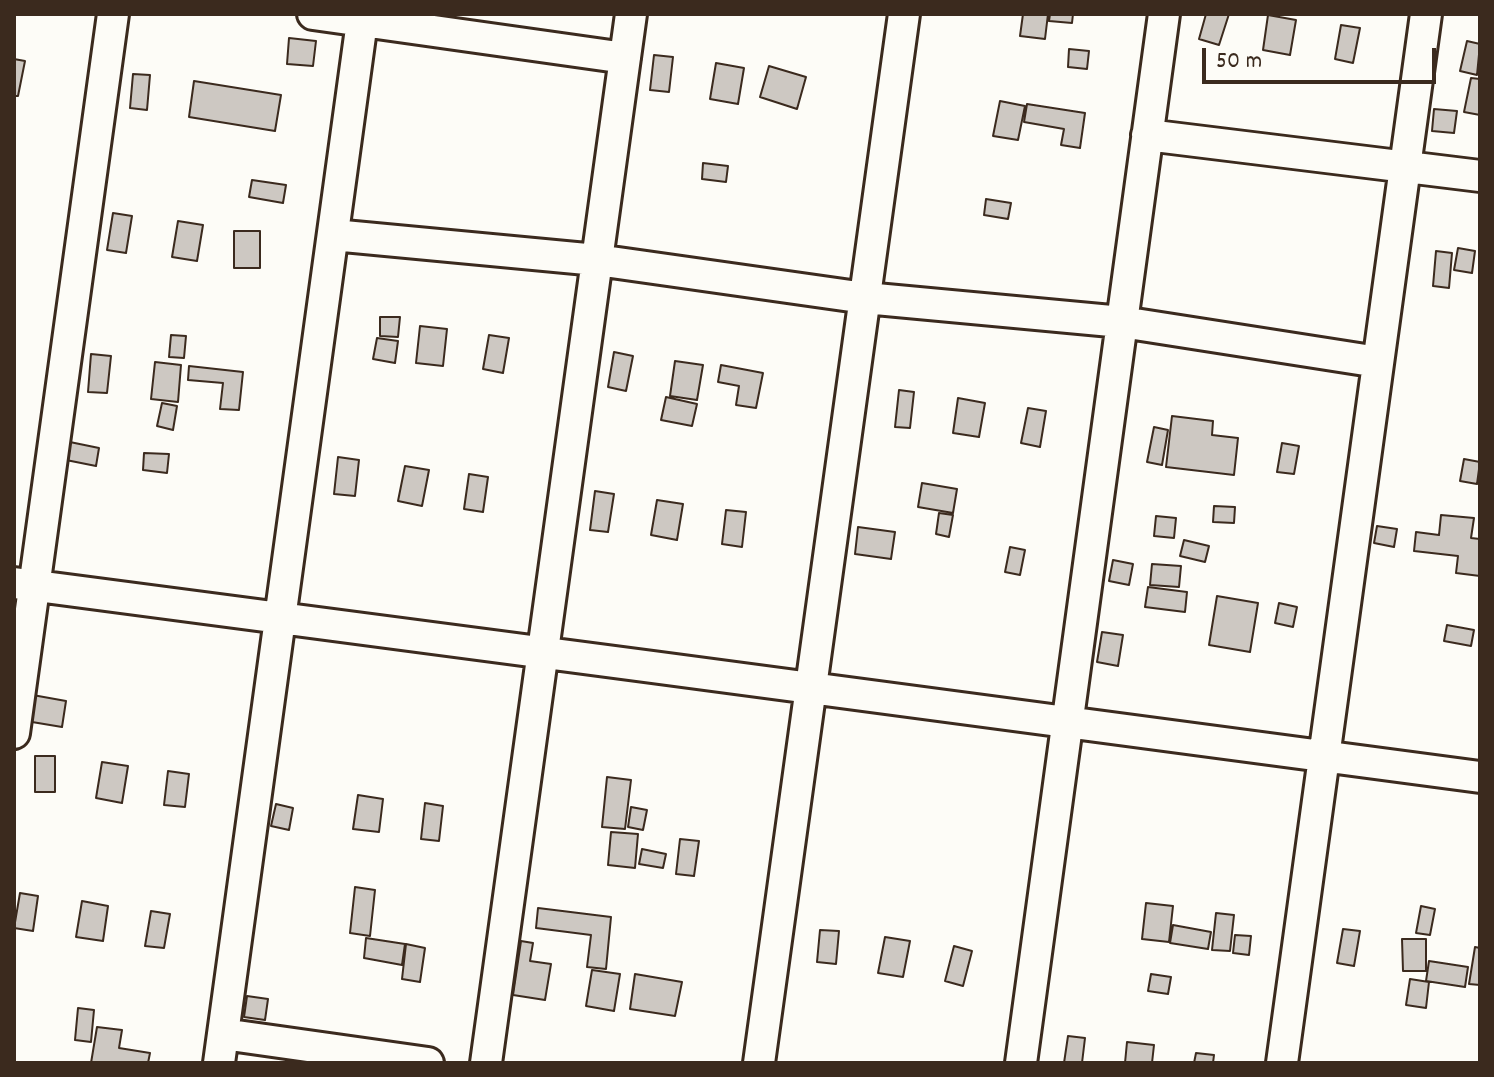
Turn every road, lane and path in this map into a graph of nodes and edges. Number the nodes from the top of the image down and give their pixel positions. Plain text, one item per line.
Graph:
1 (113, 14) edge
2 (313, 14) edge
3 (631, 14) edge
4 (904, 14) edge
5 (1164, 14) edge
6 (1426, 14) edge
7 (362, 18) edge
8 (625, 58) junction
9 (1147, 135) junction
10 (1405, 168) junction
11 (1480, 176) edge
12 (333, 235) junction
13 (597, 260) junction
14 (865, 298) junction
15 (1122, 322) junction
16 (1378, 362) junction
17 (24, 584) edge
18 (280, 619) junction
19 (543, 651) junction
20 (811, 689) junction
21 (1067, 723) junction
22 (14, 733) edge
23 (1324, 757) junction
24 (1480, 777) edge
25 (221, 1049) edge
26 (428, 1063) edge
27 (486, 1063) edge
28 (759, 1063) edge
29 (1021, 1063) edge
30 (1282, 1063) edge

1 - 17 street
2 - 7 street
3 - 8 street
4 - 14 street
5 - 9 street
6 - 10 street
7 - 8 street
7 - 12 street
8 - 13 street
9 - 10 street
9 - 15 street
10 - 11 street
10 - 16 street
12 - 13 street
12 - 18 street
13 - 14 street
13 - 19 street
14 - 15 street
14 - 20 street
15 - 16 street
15 - 21 street
16 - 23 street
17 - 18 street
17 - 22 street
18 - 19 street
18 - 25 street
19 - 20 street
19 - 27 street
20 - 21 street
20 - 28 street
21 - 23 street
21 - 29 street
23 - 24 street
23 - 30 street
25 - 26 street

